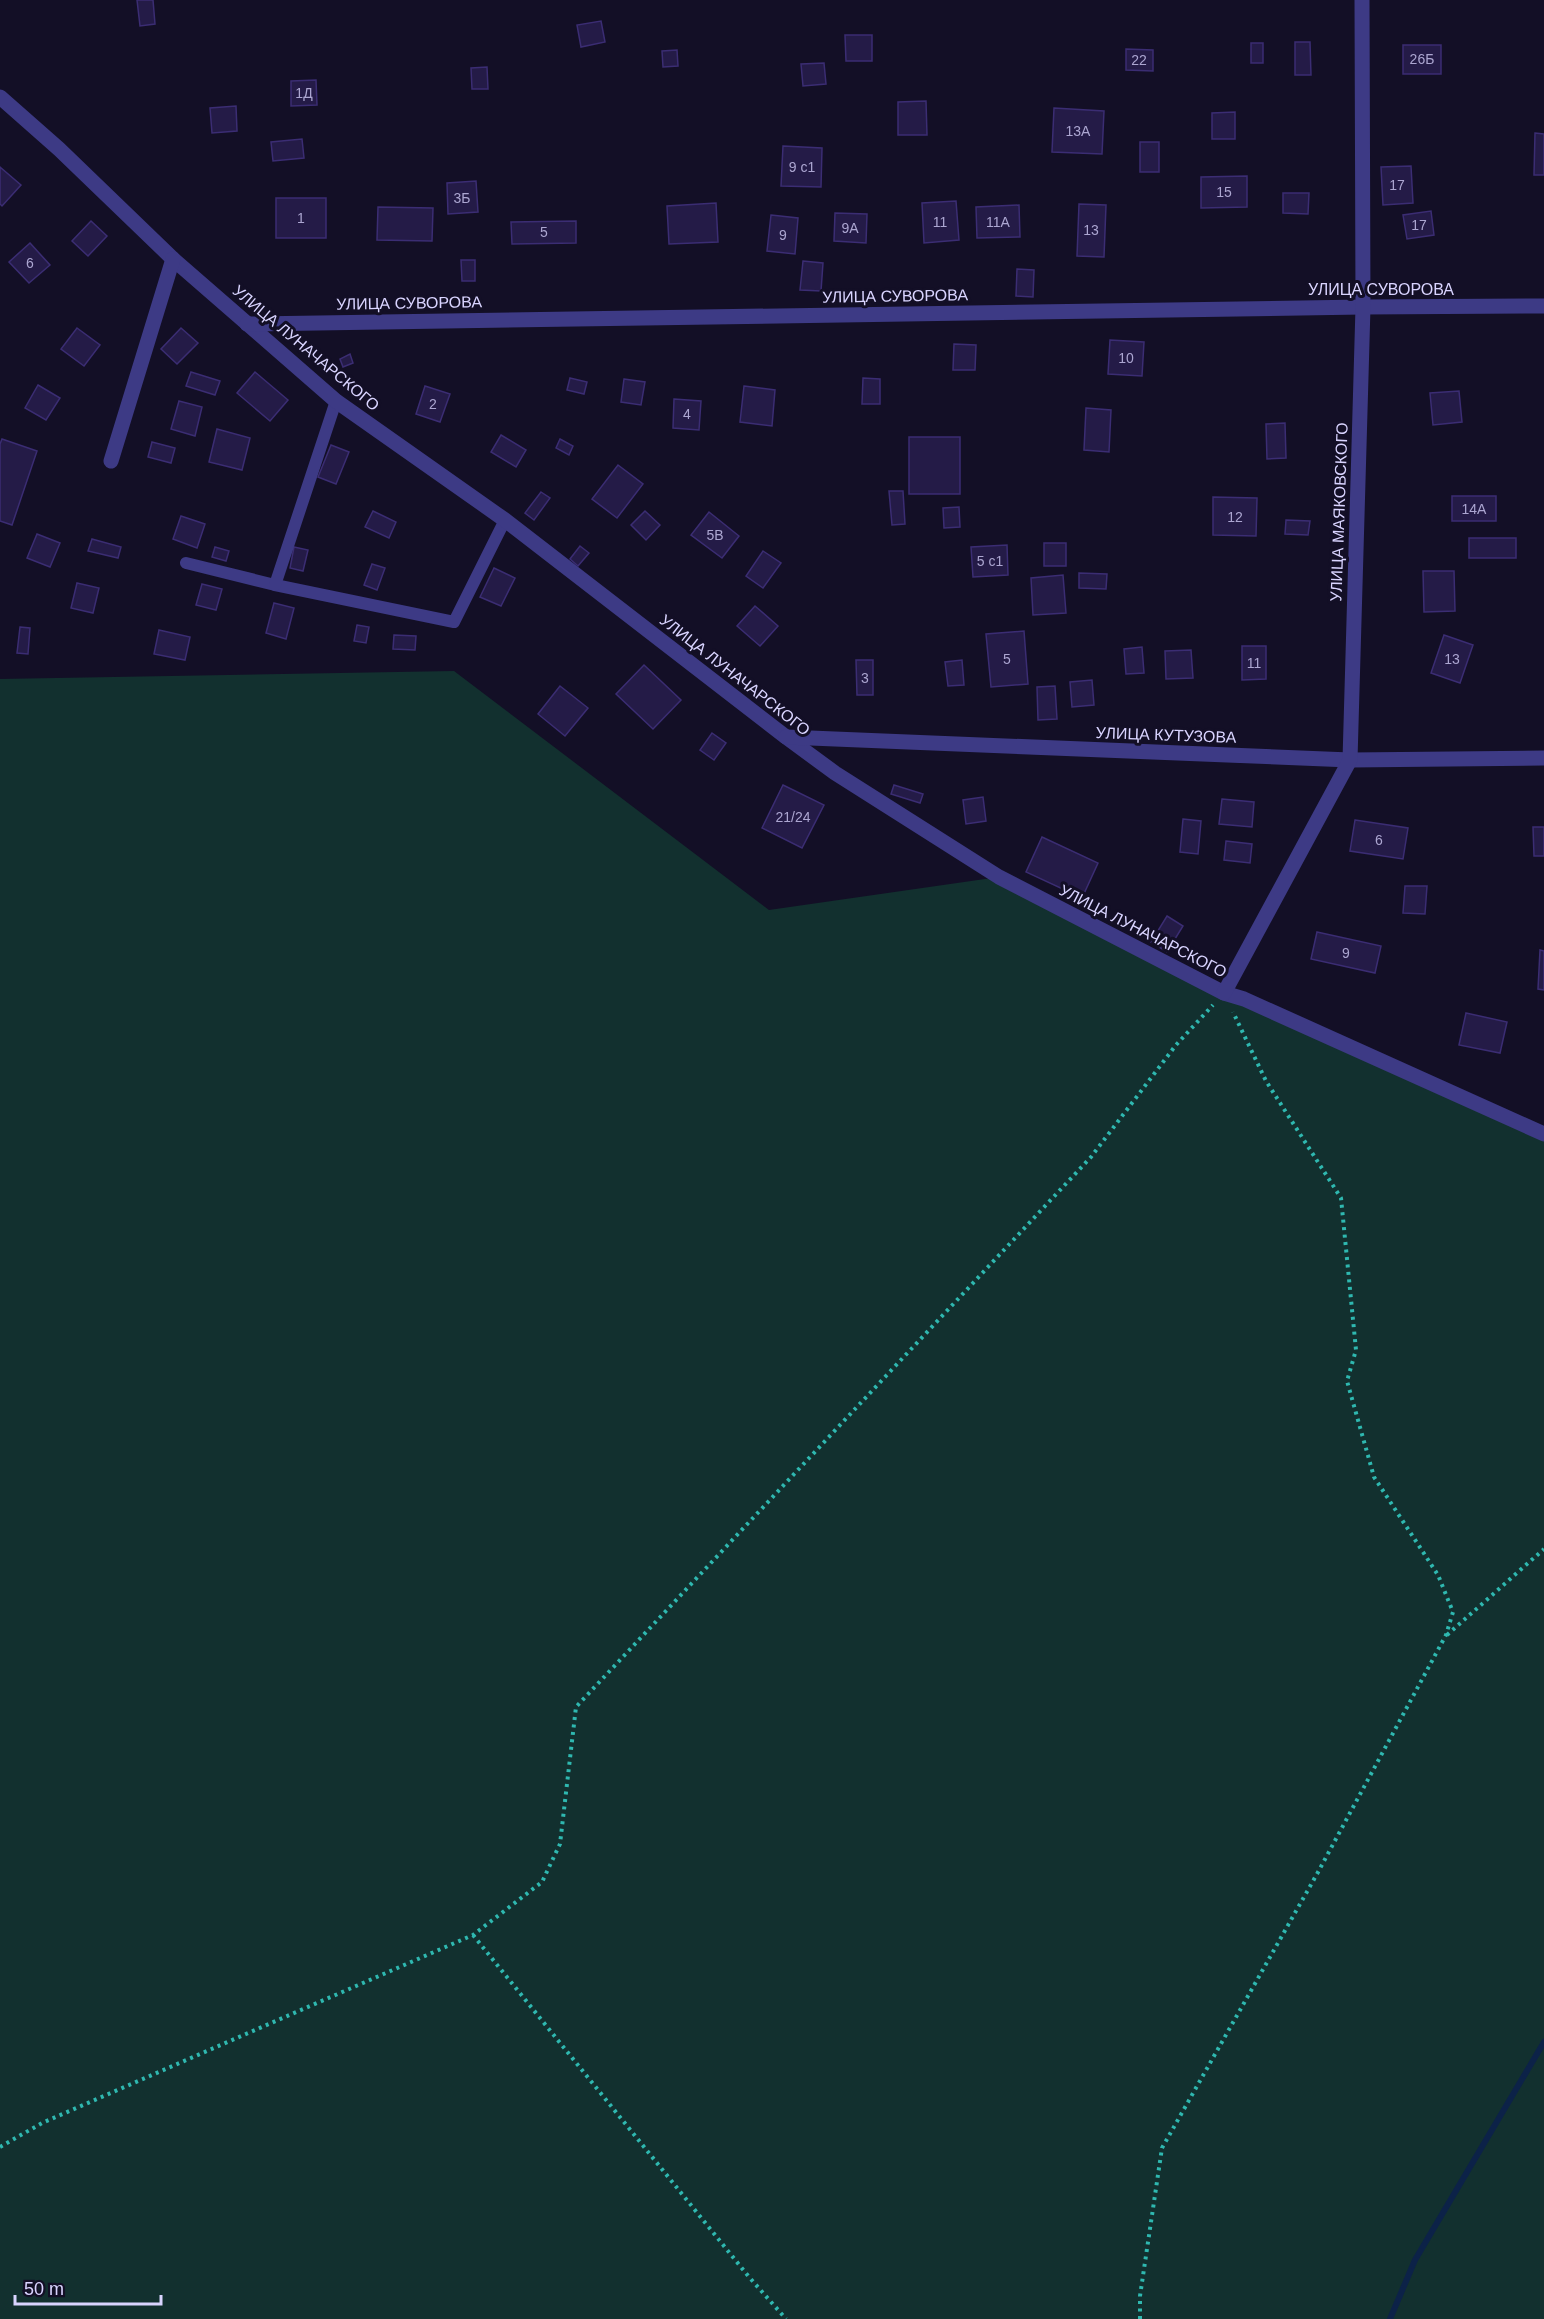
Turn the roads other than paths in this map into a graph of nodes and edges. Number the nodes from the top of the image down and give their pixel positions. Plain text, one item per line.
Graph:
1 (1362, 0) edge
2 (0, 97) edge
3 (173, 259) junction
4 (1544, 306) edge
5 (1363, 307) junction
6 (247, 324) junction
7 (336, 401) junction
8 (111, 461) dead end
9 (505, 520) junction
10 (186, 563) dead end
11 (275, 585) junction
12 (786, 737) junction
13 (1544, 758) edge
14 (1350, 760) junction
15 (1224, 993) junction
16 (1544, 1134) edge

1 - 5 street, УЛИЦА МАЯКОВСКОГО
2 - 3 street, УЛИЦА ЛУНАЧАРСКОГО
3 - 6 street, УЛИЦА ЛУНАЧАРСКОГО
3 - 8 street
4 - 5 street, УЛИЦА СУВОРОВА
5 - 6 street, УЛИЦА СУВОРОВА
5 - 14 street, УЛИЦА МАЯКОВСКОГО
6 - 7 street, УЛИЦА ЛУНАЧАРСКОГО
7 - 9 street, УЛИЦА ЛУНАЧАРСКОГО
7 - 11 lane
9 - 11 lane
9 - 12 street, УЛИЦА ЛУНАЧАРСКОГО
10 - 11 lane
12 - 14 street, УЛИЦА КУТУЗОВА
12 - 15 street, УЛИЦА ЛУНАЧАРСКОГО
13 - 14 street, УЛИЦА КУТУЗОВА
14 - 15 street, УЛИЦА МАЯКОВСКОГО
15 - 16 street, УЛИЦА ЛУНАЧАРСКОГО

